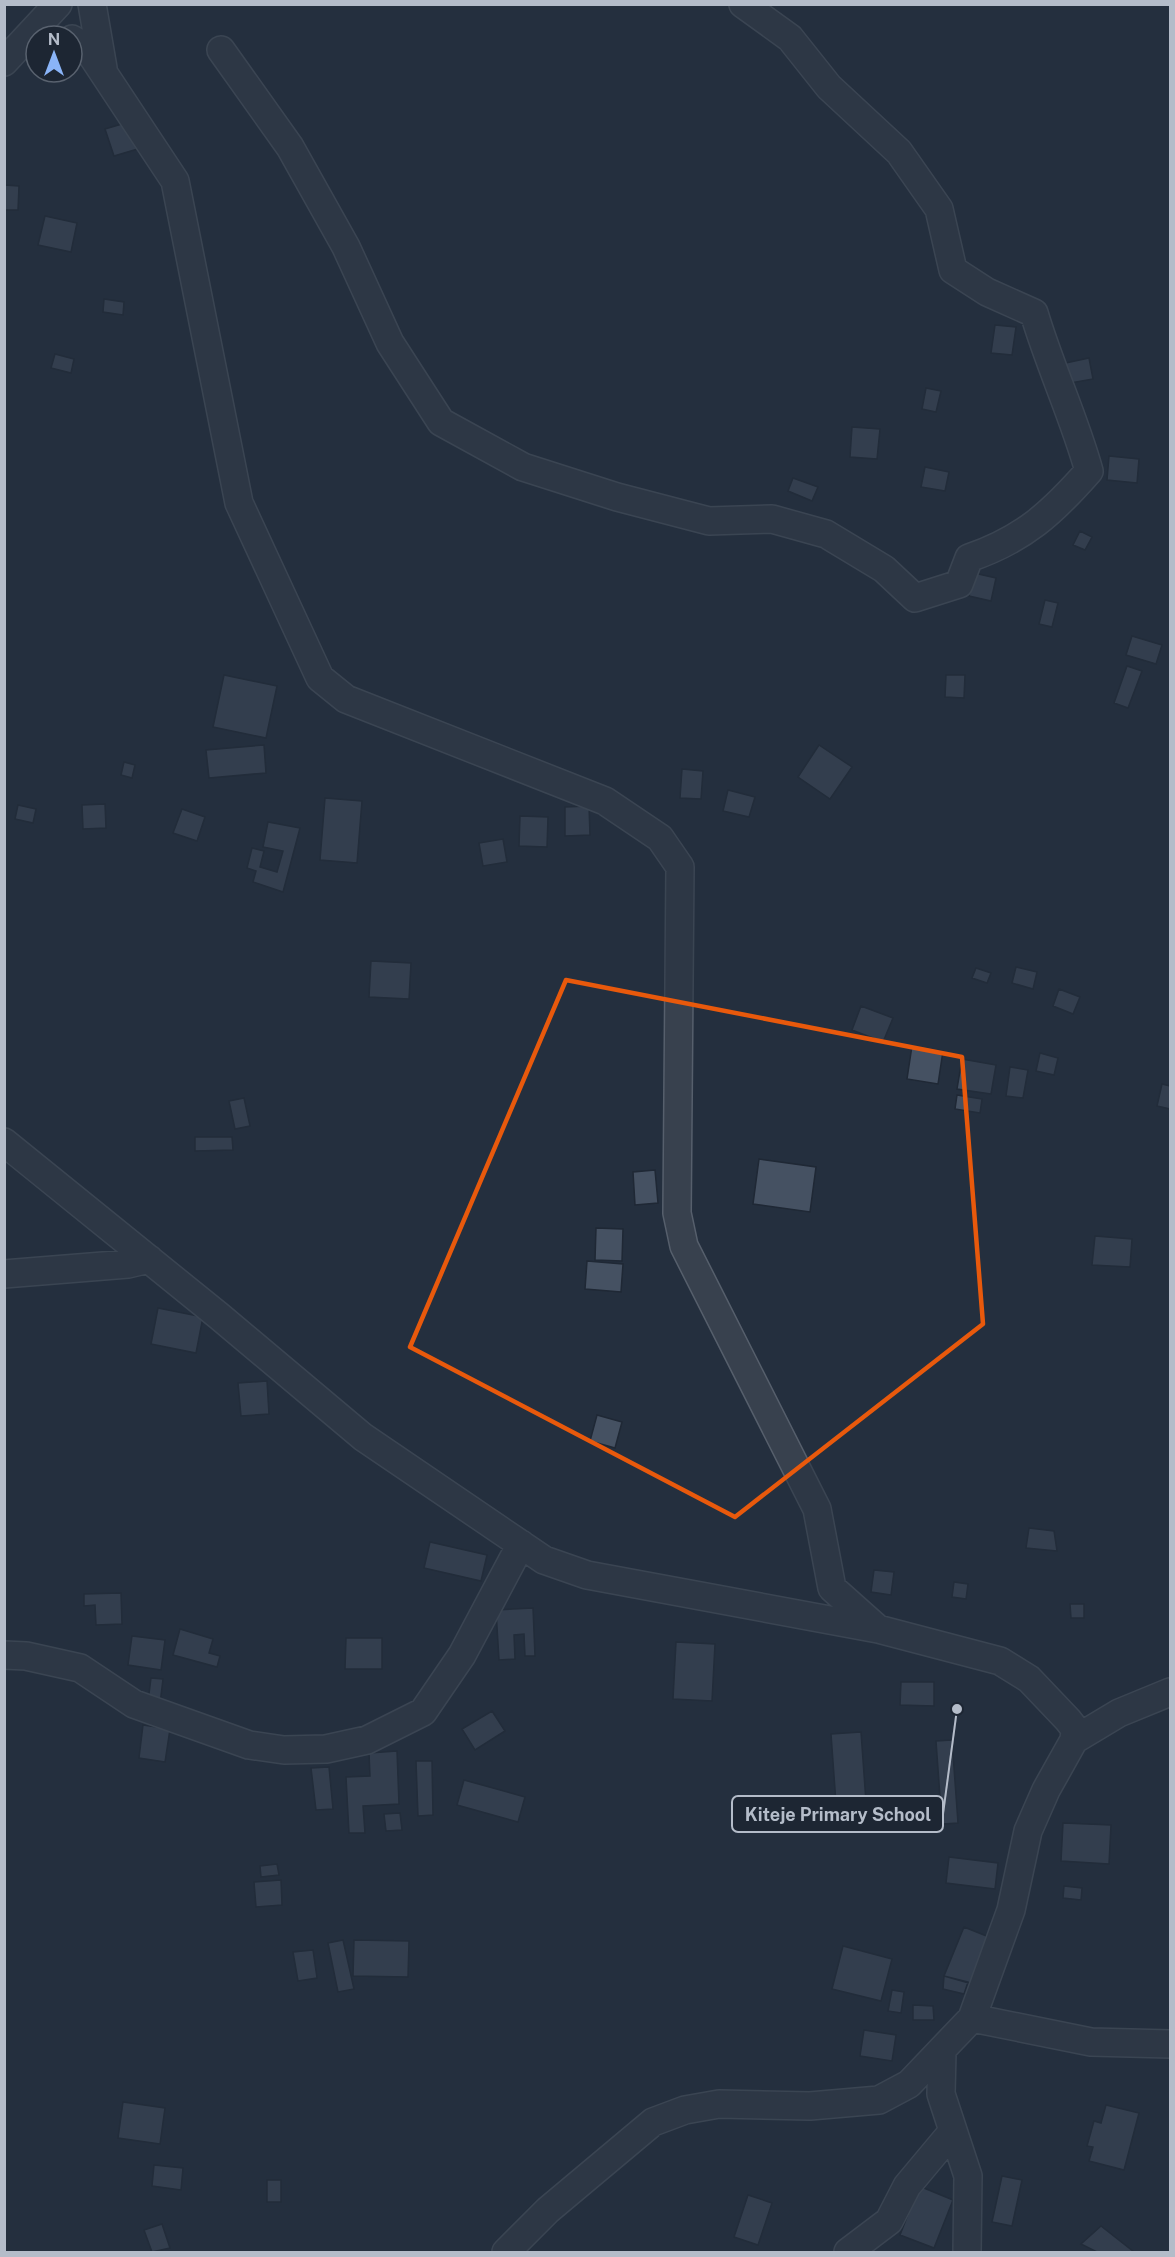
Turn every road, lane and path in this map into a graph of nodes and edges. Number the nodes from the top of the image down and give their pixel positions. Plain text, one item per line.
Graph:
1 (58, 4) edge
2 (92, 4) edge
3 (743, 4) edge
4 (84, 46) edge
5 (221, 50) dead end
6 (18, 53) edge
7 (104, 73) junction
8 (4, 1142) edge
9 (149, 1259) junction
10 (4, 1274) edge
11 (521, 1544) junction
12 (878, 1629) junction
13 (4, 1655) edge
14 (1170, 1692) edge
15 (1074, 1740) junction
16 (972, 2018) junction
17 (1170, 2044) edge
18 (942, 2052) junction
19 (953, 2131) junction
20 (506, 2253) edge
21 (848, 2253) edge
22 (967, 2253) edge

1 - 6 street
2 - 7 street
3 - 5 street
4 - 7 street
7 - 12 street
8 - 9 street
9 - 10 street
9 - 11 street
11 - 12 street
11 - 13 street
12 - 15 street
14 - 15 street
15 - 16 street
16 - 17 street
16 - 18 street
18 - 19 street
18 - 20 street
19 - 21 street
19 - 22 street

